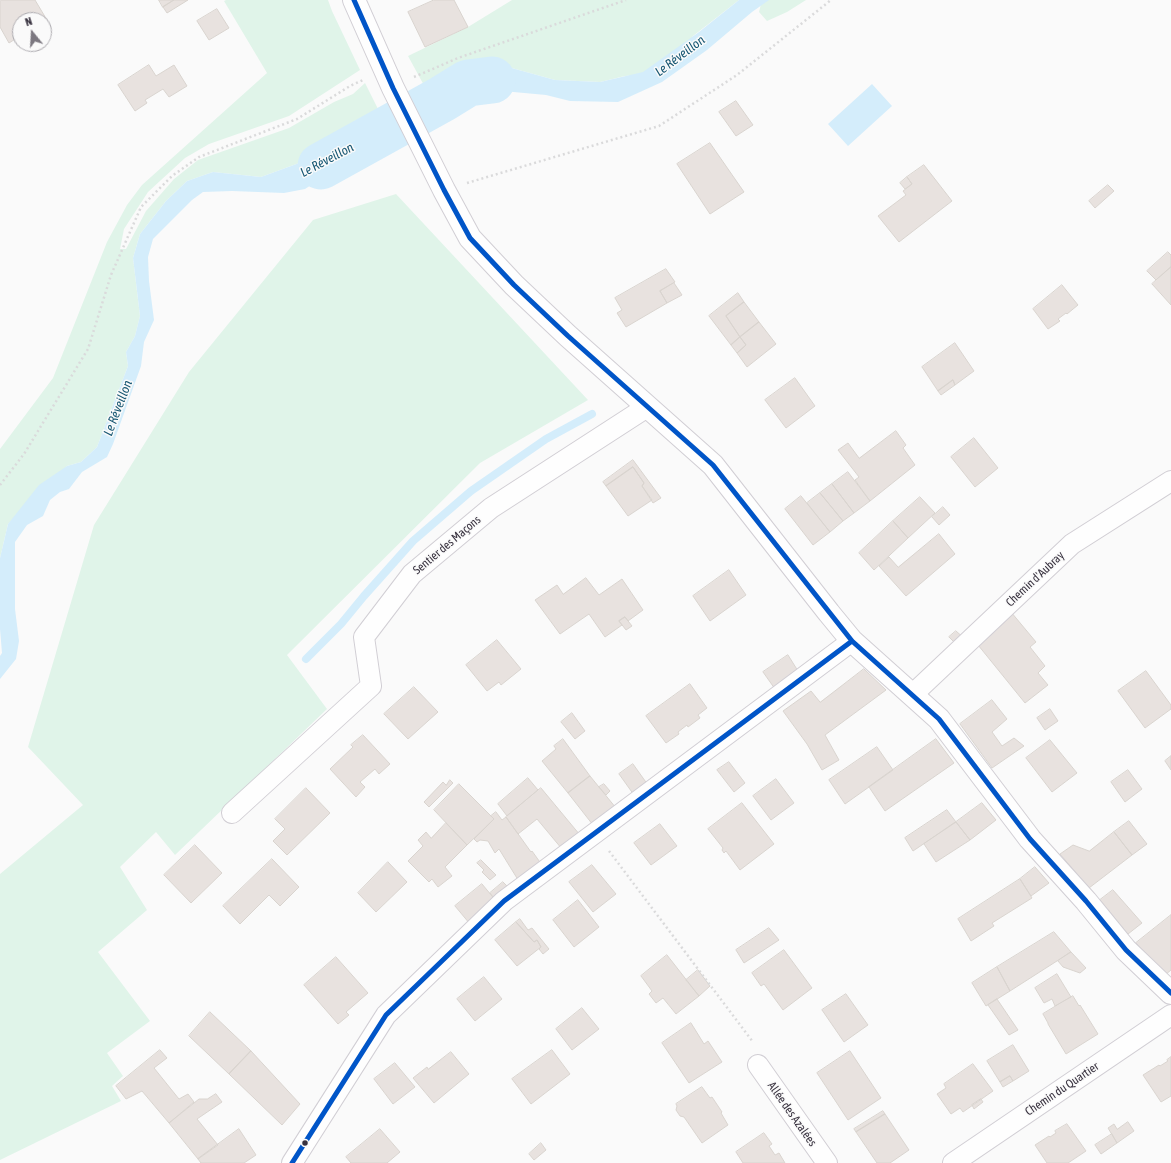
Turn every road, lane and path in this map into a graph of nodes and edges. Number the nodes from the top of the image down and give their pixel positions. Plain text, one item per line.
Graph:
1 (354, 0) edge
2 (626, 0) edge
3 (831, 0) edge
4 (402, 83) junction
5 (444, 190) junction
6 (647, 407) junction
7 (1171, 481) edge
8 (0, 485) edge
9 (852, 641) junction
10 (912, 695) junction
11 (232, 813) dead end
12 (596, 833) junction
13 (1171, 993) edge
14 (1171, 1015) edge
15 (758, 1065) joint
16 (292, 1163) edge
17 (827, 1163) edge
18 (953, 1163) edge

1 - 4 street
2 - 4 path
3 - 5 path
4 - 5 street
4 - 8 path
5 - 6 street
6 - 9 street
6 - 11 street, Sentier des Maçons
7 - 10 street, Chemin d'Aubray
9 - 10 street
9 - 12 street
10 - 13 street
12 - 15 path
12 - 16 street
14 - 18 street, Chemin du Quartier
15 - 17 street, Allée des Azalées

